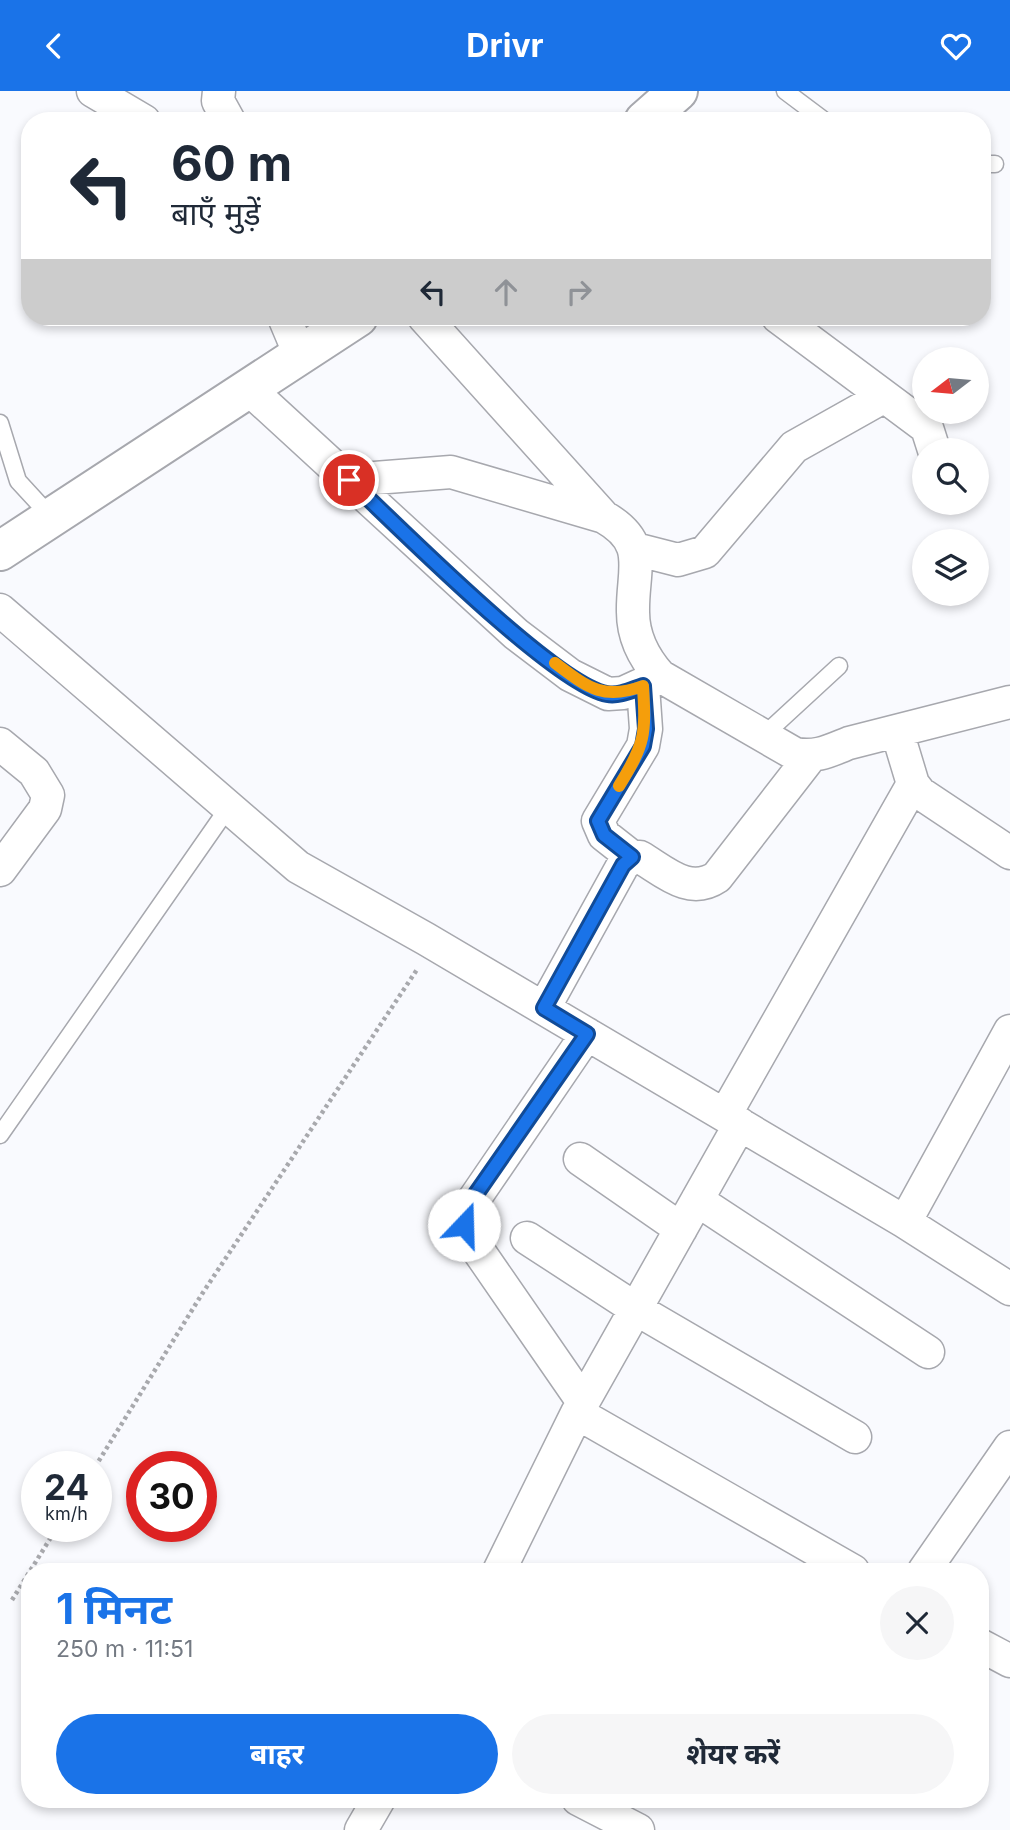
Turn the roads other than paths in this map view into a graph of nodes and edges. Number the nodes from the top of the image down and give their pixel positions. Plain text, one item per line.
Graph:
1 (93, 91) edge
2 (219, 91) edge
3 (678, 91) edge
4 (785, 91) edge
5 (129, 112) edge
6 (224, 112) edge
7 (654, 112) edge
8 (813, 112) edge
9 (288, 326) edge
10 (344, 326) edge
11 (432, 326) edge
12 (790, 326) edge
13 (300, 355) junction
14 (249, 389) junction
15 (883, 397) junction
16 (0, 423) edge
17 (930, 438) edge
18 (349, 480) junction
19 (52, 517) junction
20 (604, 517) junction
21 (635, 549) junction
22 (0, 551) edge
23 (0, 610) edge
24 (839, 666) dead end
25 (651, 681) junction
26 (1010, 702) edge
27 (897, 731) junction
28 (763, 736) junction
29 (0, 744) edge
30 (810, 757) junction
31 (913, 784) junction
32 (228, 808) junction
33 (1010, 853) edge
34 (632, 857) junction
35 (0, 870) edge
36 (544, 1008) junction
37 (1010, 1031) edge
38 (587, 1034) junction
39 (1002, 1066) edge
40 (733, 1120) junction
41 (0, 1135) edge
42 (579, 1159) dead end
43 (697, 1201) junction
44 (905, 1222) junction
45 (681, 1229) junction
46 (527, 1238) dead end
47 (1010, 1289) edge
48 (636, 1309) junction
49 (928, 1352) dead end
50 (580, 1408) junction
51 (855, 1437) dead end
52 (1010, 1447) edge
53 (503, 1563) edge
54 (840, 1563) edge
55 (930, 1563) edge
56 (989, 1649) edge
57 (1010, 1661) edge
58 (374, 1808) edge
59 (596, 1808) edge
60 (361, 1830) edge
61 (638, 1830) edge

1 - 5 street
2 - 6 street
3 - 7 street
4 - 8 lane
9 - 13 street
10 - 13 street
11 - 20 street
12 - 15 street
13 - 14 street
14 - 18 street
14 - 19 street
15 - 17 street
15 - 21 street
16 - 19 lane
18 - 20 street
18 - 25 street
19 - 22 street
20 - 21 street
21 - 25 street
23 - 32 street
24 - 28 lane
25 - 28 street
25 - 34 street
26 - 27 street
27 - 30 street
27 - 31 street
28 - 30 street
29 - 35 street
30 - 34 street
31 - 33 street
31 - 40 street
32 - 36 street
32 - 41 lane
34 - 36 street
36 - 38 street
37 - 39 street
38 - 40 street
38 - 50 street
39 - 44 street
40 - 43 street
40 - 44 street
42 - 45 street
43 - 45 street
43 - 49 street
44 - 47 street
45 - 48 street
46 - 48 street
48 - 50 street
48 - 51 street
50 - 53 street
50 - 54 street
52 - 55 street
56 - 57 street
58 - 60 street
59 - 61 street

